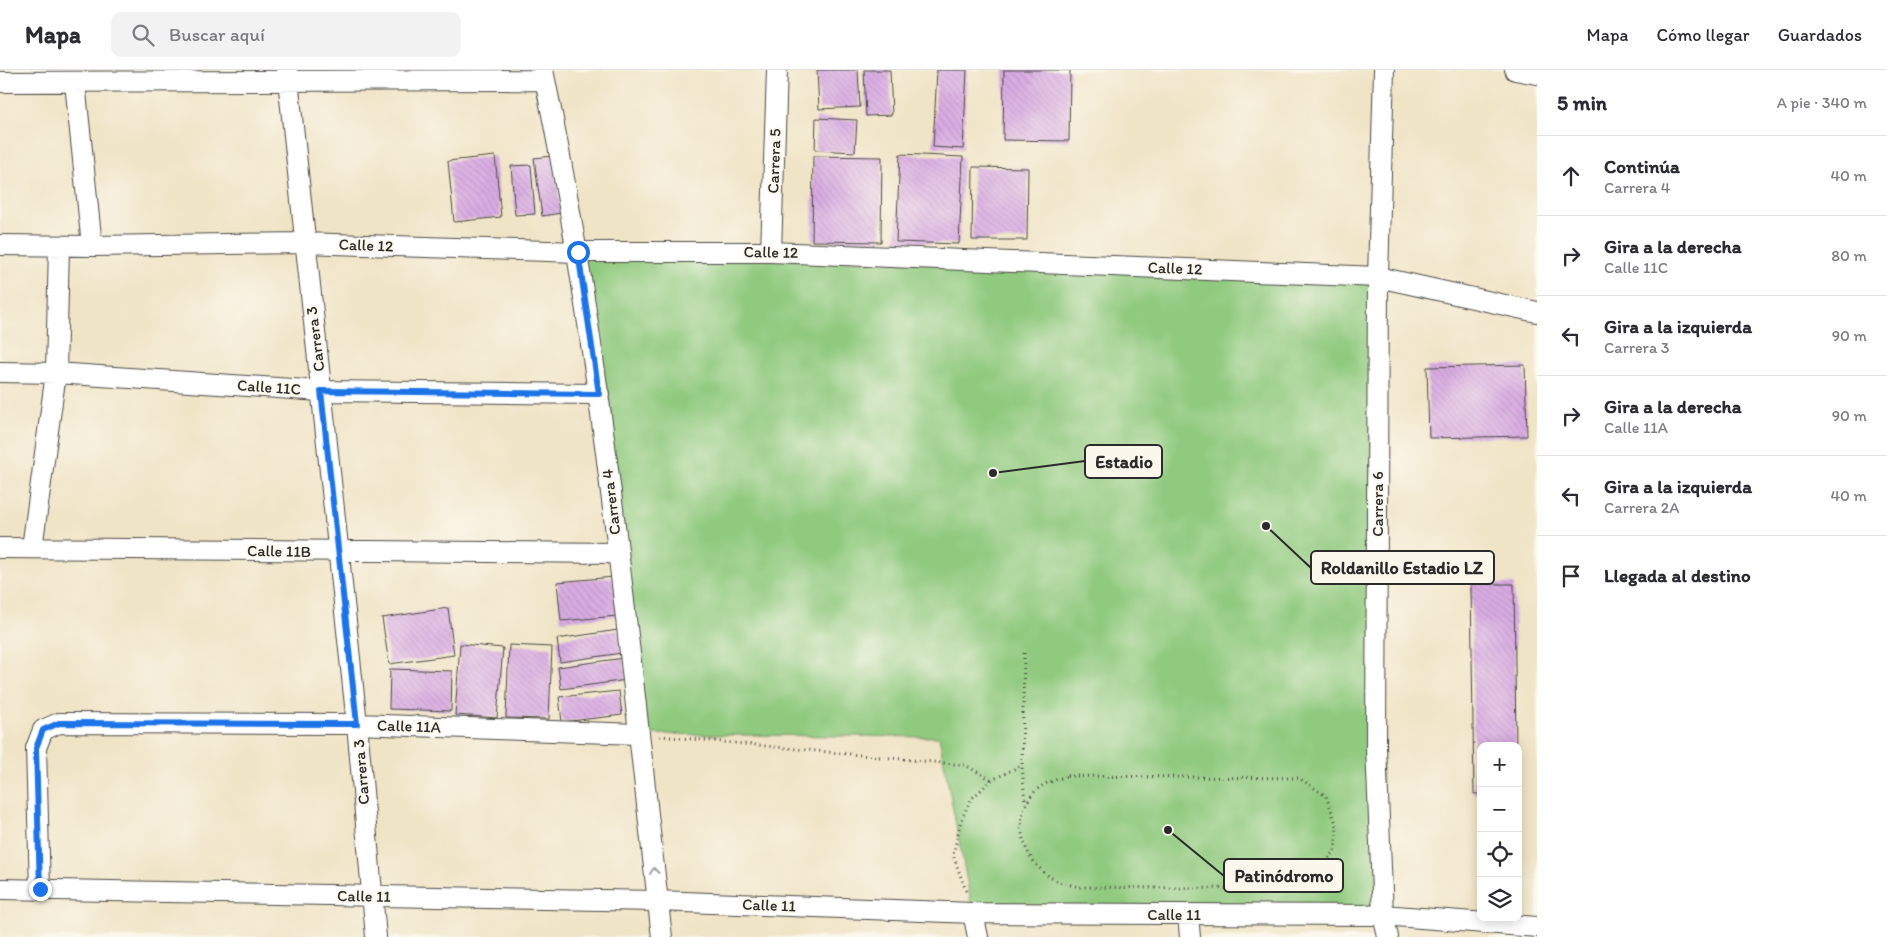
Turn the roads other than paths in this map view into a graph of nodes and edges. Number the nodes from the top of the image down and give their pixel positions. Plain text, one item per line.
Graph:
1 (777, 70) edge
2 (1384, 70) edge
3 (1515, 70) edge
4 (1537, 74) edge
5 (544, 75) edge
6 (287, 76) edge
7 (48, 77) edge
8 (0, 82) edge
9 (75, 83) junction
10 (304, 243) junction
11 (0, 245) edge
12 (59, 246) junction
13 (92, 246) junction
14 (578, 252) junction
15 (771, 252) junction
16 (1378, 277) junction
17 (1537, 312) edge
18 (0, 372) edge
19 (56, 373) junction
20 (321, 391) junction
21 (599, 394) junction
22 (0, 548) edge
23 (32, 548) junction
24 (338, 551) junction
25 (617, 553) junction
26 (357, 724) junction
27 (638, 734) junction
28 (0, 889) edge
29 (40, 889) junction
30 (372, 896) junction
31 (658, 901) junction
32 (973, 913) junction
33 (1188, 915) junction
34 (1383, 915) junction
35 (1537, 927) edge
36 (376, 937) edge
37 (662, 937) edge
38 (978, 937) edge
39 (1190, 937) edge
40 (1388, 937) edge

1 - 15 street, Carrera 5
2 - 16 street, Carrera 6
3 - 4 street
5 - 6 street
5 - 14 street, Carrera 4
6 - 9 street
6 - 10 street, Carrera 3
7 - 8 street
7 - 9 street
9 - 13 street
10 - 13 street, Calle 12
10 - 14 street, Calle 12
10 - 20 street, Carrera 3
11 - 12 street, Calle 12
12 - 13 street, Calle 12
12 - 19 street
14 - 15 street, Calle 12
14 - 21 street, Carrera 4
15 - 16 street, Calle 12
16 - 17 street, Calle 12
16 - 34 street, Carrera 6
18 - 19 street, Calle 11C
19 - 20 street, Calle 11C
19 - 23 street
20 - 21 street, Calle 11C
20 - 24 street, Carrera 3
21 - 25 street, Carrera 4
22 - 23 street, Calle 11B
23 - 24 street, Calle 11B
24 - 25 street, Calle 11B
24 - 26 street, Carrera 3
25 - 27 street, Carrera 4
26 - 27 street, Calle 11A
26 - 29 street, Calle 11A
26 - 30 street, Carrera 3
31 -> 27 street, Carrera 4
28 - 29 street, Calle 11
29 - 30 street, Calle 11
30 - 31 street, Calle 11
30 - 36 street, Carrera 3
31 - 32 street, Calle 11
31 - 37 street, Carrera 4
32 - 33 street, Calle 11
32 - 38 street
33 - 34 street, Calle 11
33 - 39 street
34 - 35 street, Calle 11
34 - 40 street, Carrera 6

